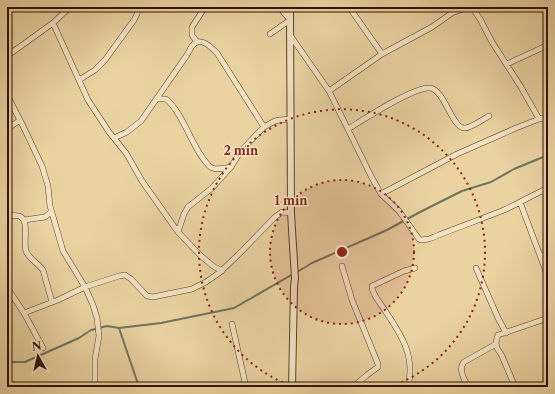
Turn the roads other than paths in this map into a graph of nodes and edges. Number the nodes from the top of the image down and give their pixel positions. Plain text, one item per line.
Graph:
1 (70, 7) edge
2 (139, 7) edge
3 (205, 7) edge
4 (279, 7) edge
5 (290, 7) edge
6 (349, 7) edge
7 (449, 7) edge
8 (468, 7) edge
9 (472, 7) edge
10 (452, 13) junction
11 (290, 20) junction
12 (53, 23) junction
13 (270, 34) dead end
14 (290, 34) junction
15 (197, 42) junction
16 (548, 45) edge
17 (382, 54) junction
18 (7, 56) edge
19 (507, 64) junction
20 (79, 80) junction
21 (329, 91) junction
22 (7, 95) edge
23 (157, 99) junction
24 (490, 116) dead end
25 (548, 117) edge
26 (291, 119) junction
27 (539, 119) junction
28 (20, 120) junction
29 (264, 127) junction
30 (7, 129) edge
31 (348, 129) junction
32 (114, 138) junction
33 (231, 167) junction
34 (548, 188) edge
35 (381, 194) junction
36 (520, 202) junction
37 (51, 212) junction
38 (290, 212) junction
39 (7, 215) edge
40 (24, 220) junction
41 (178, 232) junction
42 (548, 254) edge
43 (540, 256) junction
44 (342, 266) dead end
45 (415, 268) dead end
46 (476, 268) dead end
47 (222, 271) junction
48 (548, 277) edge
49 (85, 286) junction
50 (10, 292) dead end
51 (52, 302) junction
52 (24, 313) junction
53 (548, 318) edge
54 (232, 324) dead end
55 (506, 333) junction
56 (496, 344) junction
57 (43, 348) dead end
58 (94, 387) edge
59 (246, 387) edge
60 (292, 387) edge
61 (353, 387) edge
62 (408, 387) edge
63 (468, 387) edge
64 (516, 387) edge

1 - 12 street
2 - 20 street
3 - 15 street
4 - 11 street
5 - 11 street
6 - 17 street
7 - 10 street
8 - 10 street
9 - 19 street
10 - 17 street
11 - 13 street
11 - 14 street
12 - 18 street
12 - 20 street
14 - 21 street
14 - 26 street
15 - 23 street
15 - 29 street
16 - 19 street
17 - 21 street
19 - 27 street
20 - 32 street
21 - 31 street
22 - 28 street
23 - 32 street
23 - 33 street
24 - 31 street
25 - 27 street
26 - 29 street
26 - 38 street
27 - 35 street
28 - 30 street
28 - 37 street
29 - 33 street
31 - 35 street
32 - 41 street
33 - 41 street
34 - 36 street
35 - 36 street
36 - 43 street
37 - 40 street
37 - 49 street
38 - 47 street
38 - 60 street
39 - 40 street
40 - 51 street
41 - 47 street
42 - 43 street
43 - 48 street
44 - 61 street
45 - 62 street
46 - 55 street
47 - 49 street
49 - 51 street
49 - 58 street
50 - 52 street
51 - 52 street
52 - 57 street
53 - 55 street
54 - 59 street
55 - 56 street
56 - 63 street
56 - 64 street

